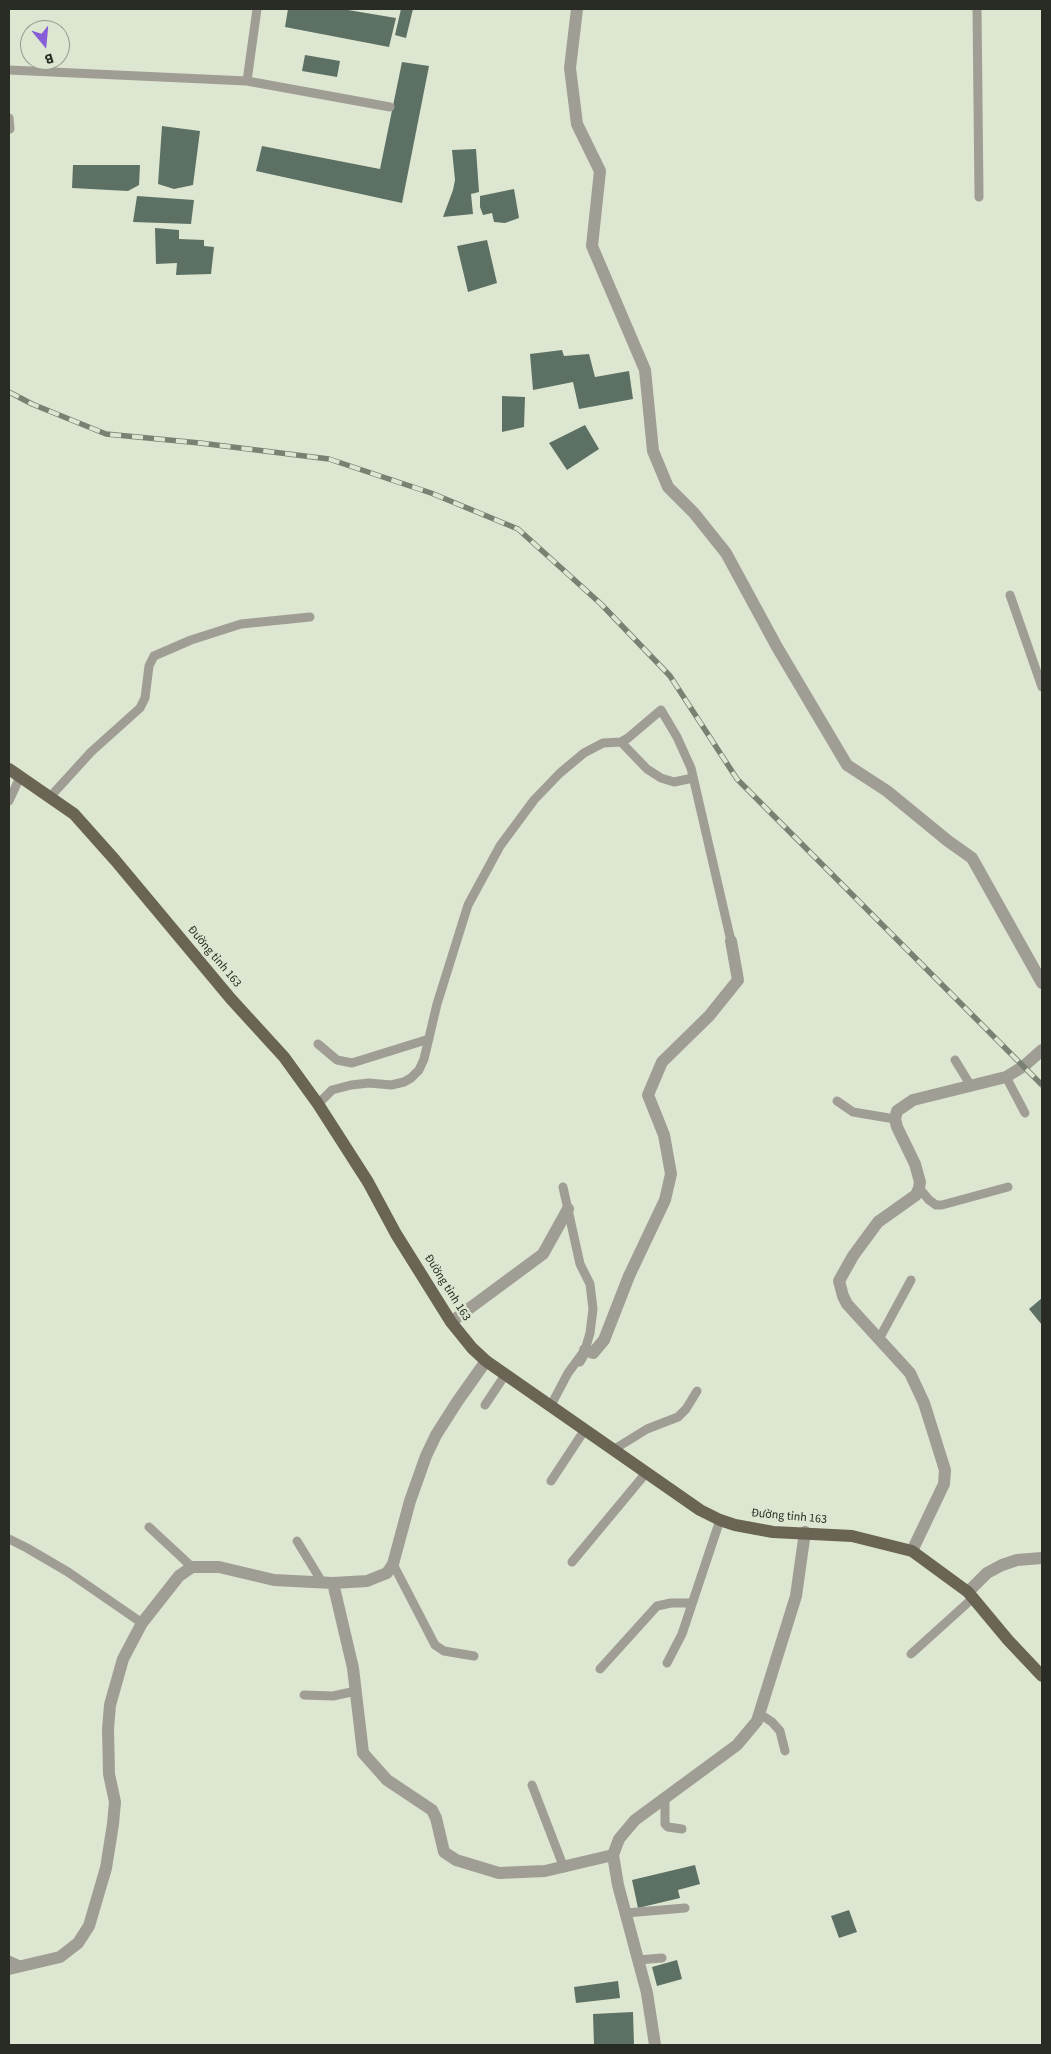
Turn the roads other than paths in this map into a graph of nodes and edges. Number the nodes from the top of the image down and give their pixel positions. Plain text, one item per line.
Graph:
1 (257, 9) edge
2 (577, 9) edge
3 (977, 9) edge
4 (9, 70) edge
5 (246, 80) junction
6 (390, 107) dead end
7 (9, 118) edge
8 (10, 129) dead end
9 (979, 197) dead end
10 (1010, 595) dead end
11 (310, 617) dead end
12 (1042, 687) edge
13 (621, 742) junction
14 (9, 769) edge
15 (20, 777) junction
16 (693, 778) junction
17 (50, 797) junction
18 (9, 801) edge
19 (731, 941) joint
20 (1042, 983) edge
21 (429, 1039) junction
22 (318, 1044) dead end
23 (1042, 1050) edge
24 (955, 1060) dead end
25 (1006, 1077) junction
26 (971, 1086) junction
27 (837, 1101) dead end
28 (318, 1104) junction
29 (1025, 1113) dead end
30 (895, 1119) junction
31 (563, 1187) dead end
32 (1008, 1187) dead end
33 (919, 1188) junction
34 (568, 1209) junction
35 (911, 1280) dead end
36 (451, 1322) junction
37 (879, 1339) junction
38 (585, 1350) junction
39 (486, 1361) junction
40 (505, 1375) junction
41 (697, 1390) dead end
42 (485, 1405) dead end
43 (550, 1407) junction
44 (584, 1431) junction
45 (612, 1450) junction
46 (646, 1473) junction
47 (551, 1481) dead end
48 (720, 1520) junction
49 (149, 1527) dead end
50 (805, 1532) junction
51 (9, 1540) edge
52 (297, 1541) dead end
53 (912, 1551) junction
54 (1042, 1558) edge
55 (572, 1562) dead end
56 (393, 1564) junction
57 (192, 1567) junction
58 (327, 1582) junction
59 (971, 1595) junction
60 (692, 1604) junction
61 (142, 1623) junction
62 (911, 1654) dead end
63 (474, 1656) dead end
64 (667, 1663) dead end
65 (600, 1669) dead end
66 (1042, 1676) edge
67 (356, 1691) junction
68 (304, 1695) dead end
69 (760, 1714) junction
70 (785, 1751) dead end
71 (532, 1786) dead end
72 (665, 1798) junction
73 (682, 1829) dead end
74 (613, 1855) junction
75 (564, 1868) junction
76 (685, 1908) dead end
77 (626, 1913) junction
78 (662, 1958) dead end
79 (9, 1960) edge
80 (638, 1960) junction
81 (22, 1966) junction
82 (9, 1969) edge
83 (654, 2045) edge

1 - 5 lane
2 - 20 street
3 - 9 lane
4 - 5 lane
5 - 6 lane
7 - 8 lane
10 - 12 lane
11 - 17 lane
13 - 16 lane
13 - 16 lane
13 - 21 lane
14 - 15 main road, Đường tỉnh 163
15 - 17 main road, Đường tỉnh 163
15 - 18 lane
16 - 19 lane
17 - 28 main road, Đường tỉnh 163
19 - 38 street
21 - 22 lane
21 - 28 lane
23 - 25 street
24 - 26 lane
25 - 26 street
25 - 29 lane
26 - 30 street
27 - 30 lane
28 - 36 main road, Đường tỉnh 163
30 - 33 street
31 - 34 lane
32 - 33 lane
33 - 37 street
34 - 36 street
34 - 38 lane
35 - 37 lane
36 - 39 main road, Đường tỉnh 163
37 - 53 street
38 - 43 lane
39 - 40 main road, Đường tỉnh 163
39 - 56 street
40 - 42 lane
40 - 43 main road, Đường tỉnh 163
41 - 45 lane
43 - 44 main road, Đường tỉnh 163
44 - 45 main road, Đường tỉnh 163
44 - 47 lane
45 - 46 main road, Đường tỉnh 163
46 - 48 main road, Đường tỉnh 163
46 - 55 lane
48 - 50 main road, Đường tỉnh 163
48 - 60 lane
49 - 57 lane
50 - 53 main road, Đường tỉnh 163
50 - 69 street
51 - 61 lane
52 - 58 lane
53 - 59 main road, Đường tỉnh 163
54 - 59 street
56 - 58 street
56 - 63 lane
57 - 58 street
57 - 61 street
58 - 67 street
59 - 62 lane
59 - 66 main road, Đường tỉnh 163
60 - 64 lane
60 - 65 lane
61 - 81 street
67 - 68 lane
67 - 75 street
69 - 70 lane
69 - 72 street
71 - 75 lane
72 - 73 lane
72 - 74 street
74 - 75 street
74 - 77 street
76 - 77 lane
77 - 80 street
78 - 80 lane
79 - 81 lane
80 - 83 street
81 - 82 street

